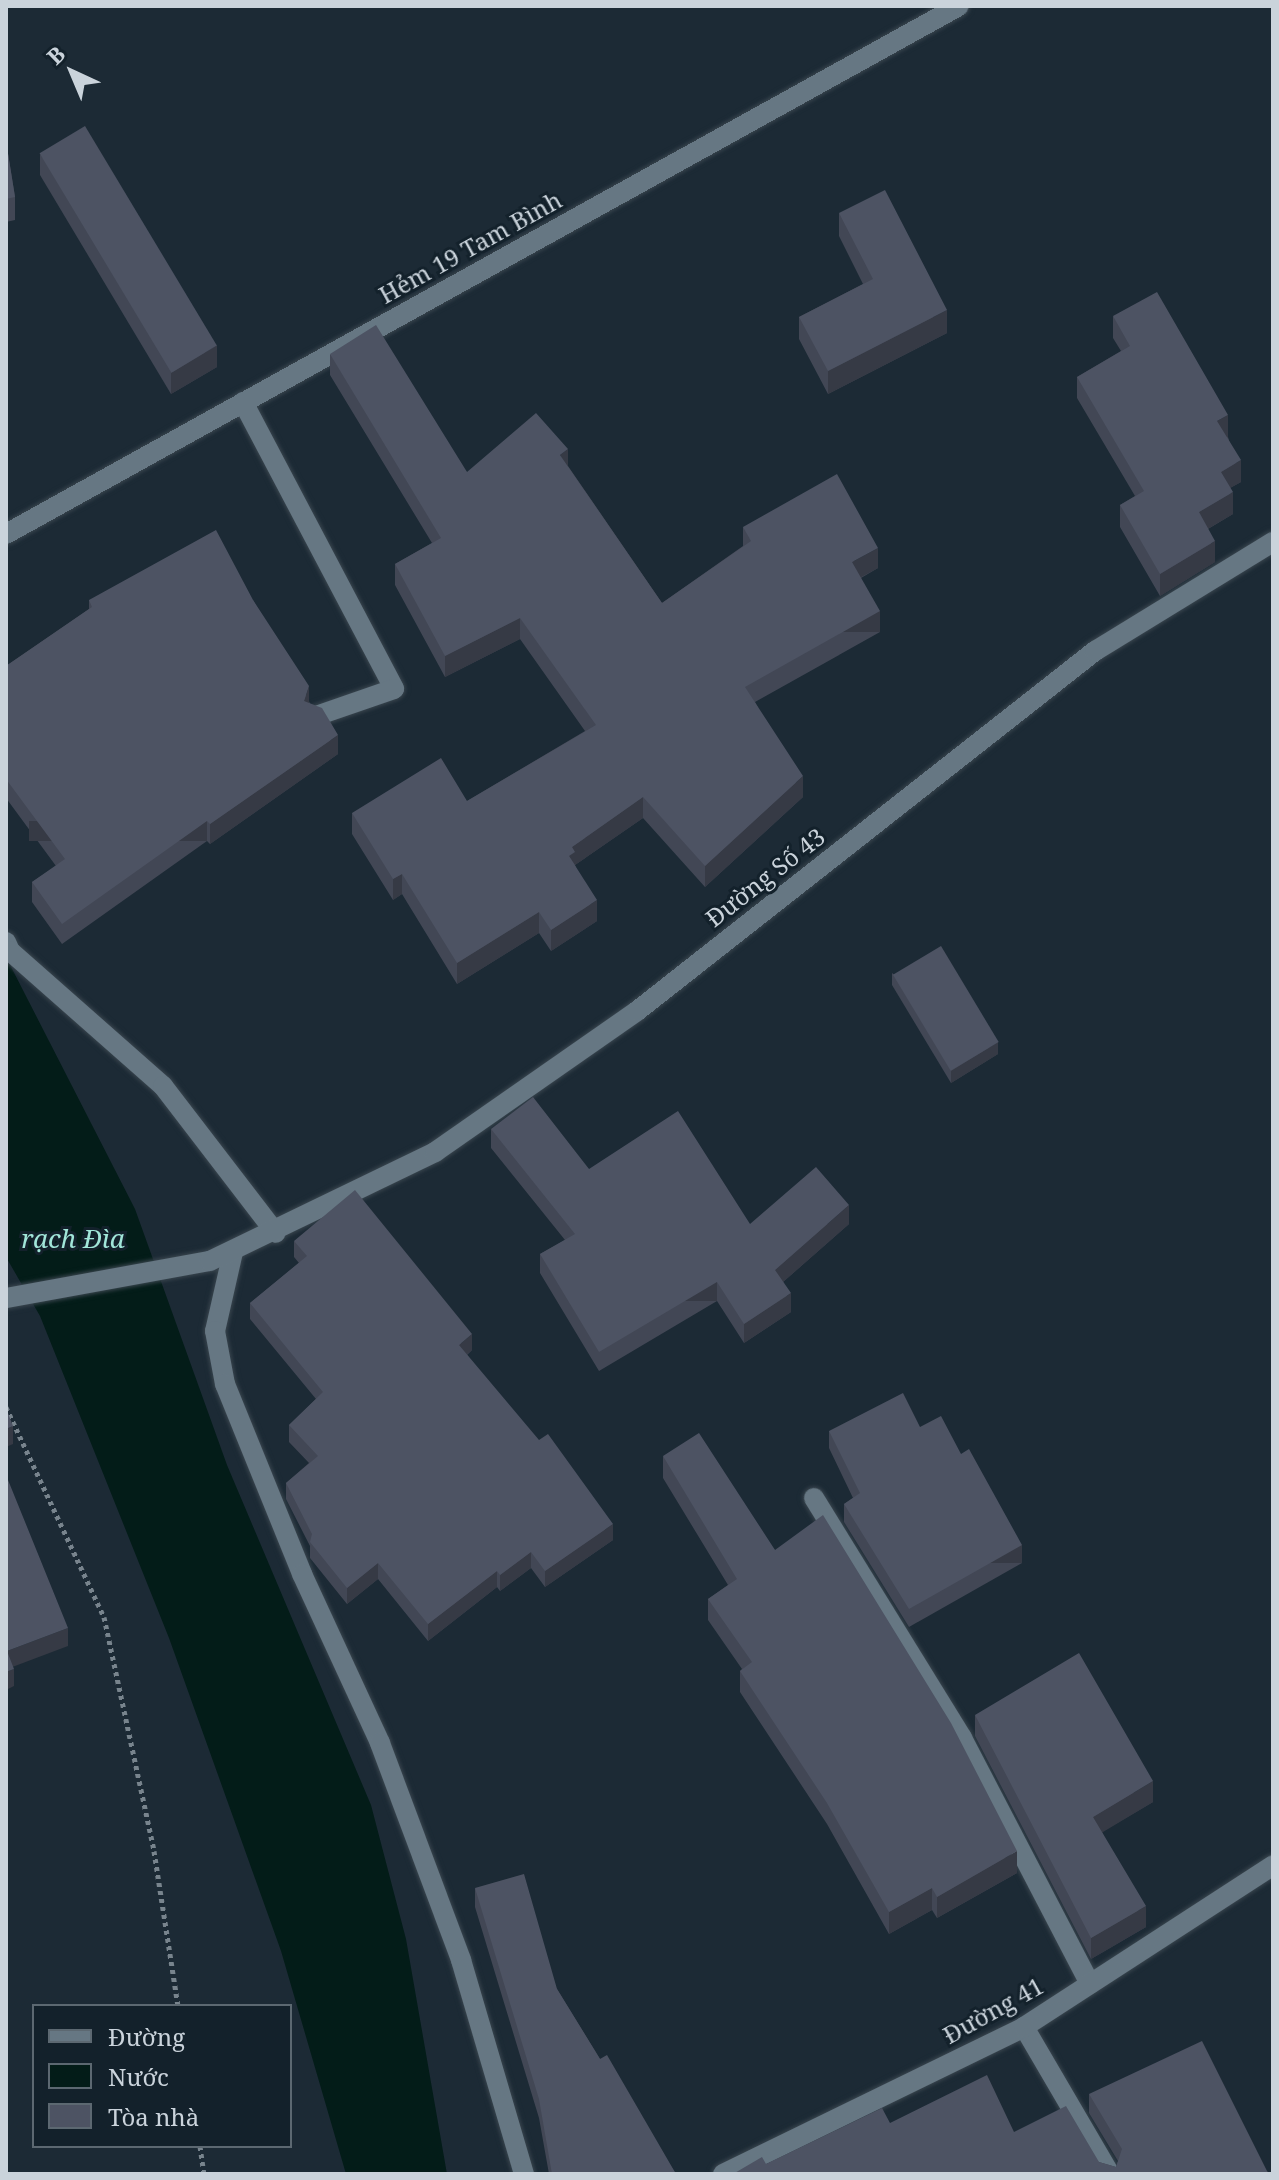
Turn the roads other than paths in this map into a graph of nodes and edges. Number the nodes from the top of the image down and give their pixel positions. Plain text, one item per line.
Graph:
1 (959, 6) edge
2 (243, 402) junction
3 (6, 534) edge
4 (1273, 542) edge
5 (316, 716) edge
6 (6, 942) edge
7 (276, 1233) junction
8 (233, 1252) junction
9 (6, 1298) edge
10 (814, 1498) dead end
11 (1273, 1865) edge
12 (1090, 1984) junction
13 (1024, 2027) junction
14 (524, 2174) edge
15 (723, 2174) edge
16 (1110, 2174) edge

1 - 2 street, Hẻm 19 Tam Bình
2 - 3 street, Hẻm 19 Tam Bình
2 - 5 street
4 - 7 street, Đường Số 43
6 - 7 street
7 - 8 street, Đường Số 43
8 - 9 street, Đường Số 43
8 - 14 street
10 - 12 street
11 - 12 street, Đường 41
12 - 13 street, Đường 41
13 - 15 street, Đường 41
13 - 16 street

